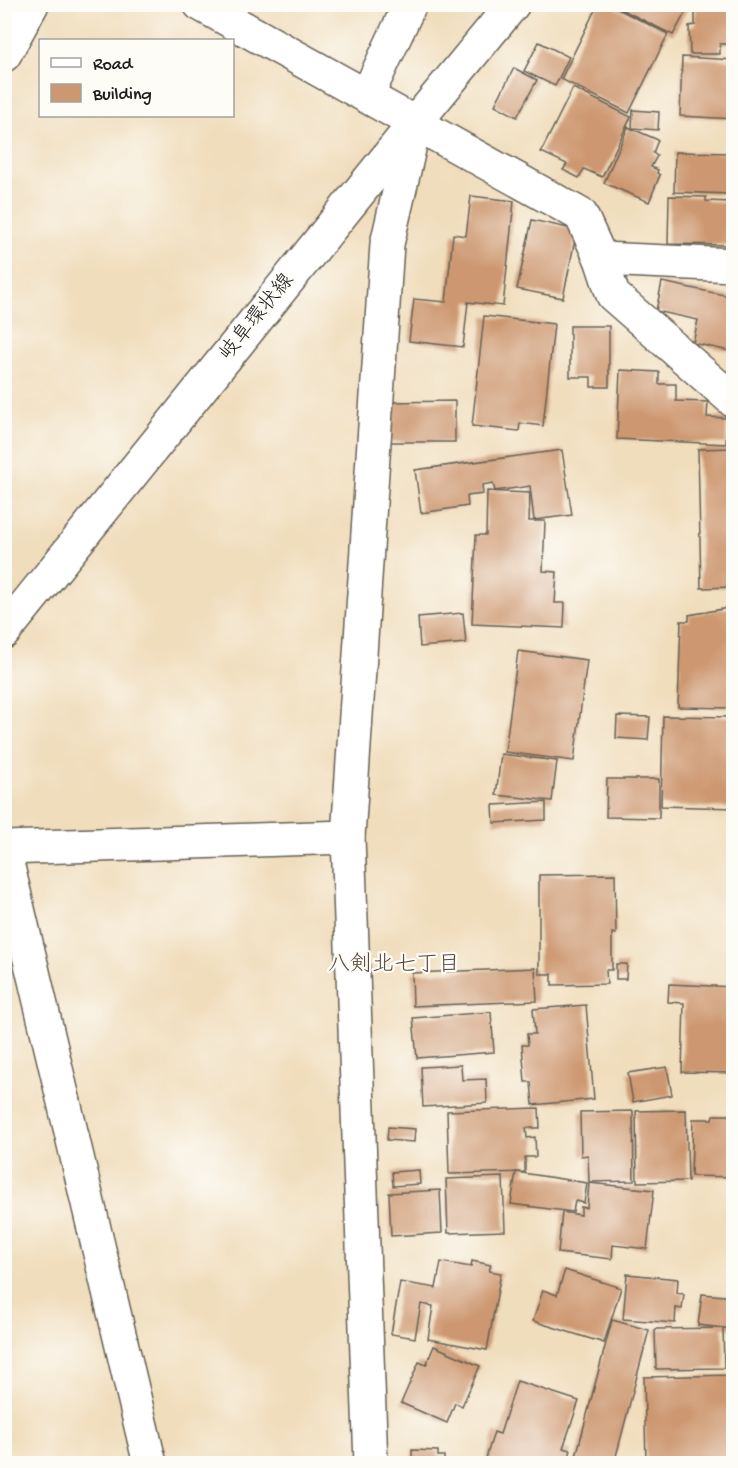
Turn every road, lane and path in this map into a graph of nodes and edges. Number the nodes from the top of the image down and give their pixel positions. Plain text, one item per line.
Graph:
1 (32, 4) edge
2 (200, 4) edge
3 (410, 4) edge
4 (513, 4) edge
5 (4, 55) edge
6 (367, 96) junction
7 (415, 123) junction
8 (601, 259) junction
9 (734, 265) edge
10 (734, 401) edge
11 (4, 632) edge
12 (348, 837) junction
13 (4, 849) edge
14 (150, 1464) edge
15 (371, 1464) edge

1 - 5 street
2 - 6 street
3 - 6 street
4 - 7 street, 岐阜環状線
6 - 7 street
7 - 8 street
7 - 11 street, 岐阜環状線
7 - 12 street
8 - 9 street
8 - 10 street
12 - 13 street
12 - 15 street
13 - 14 street

